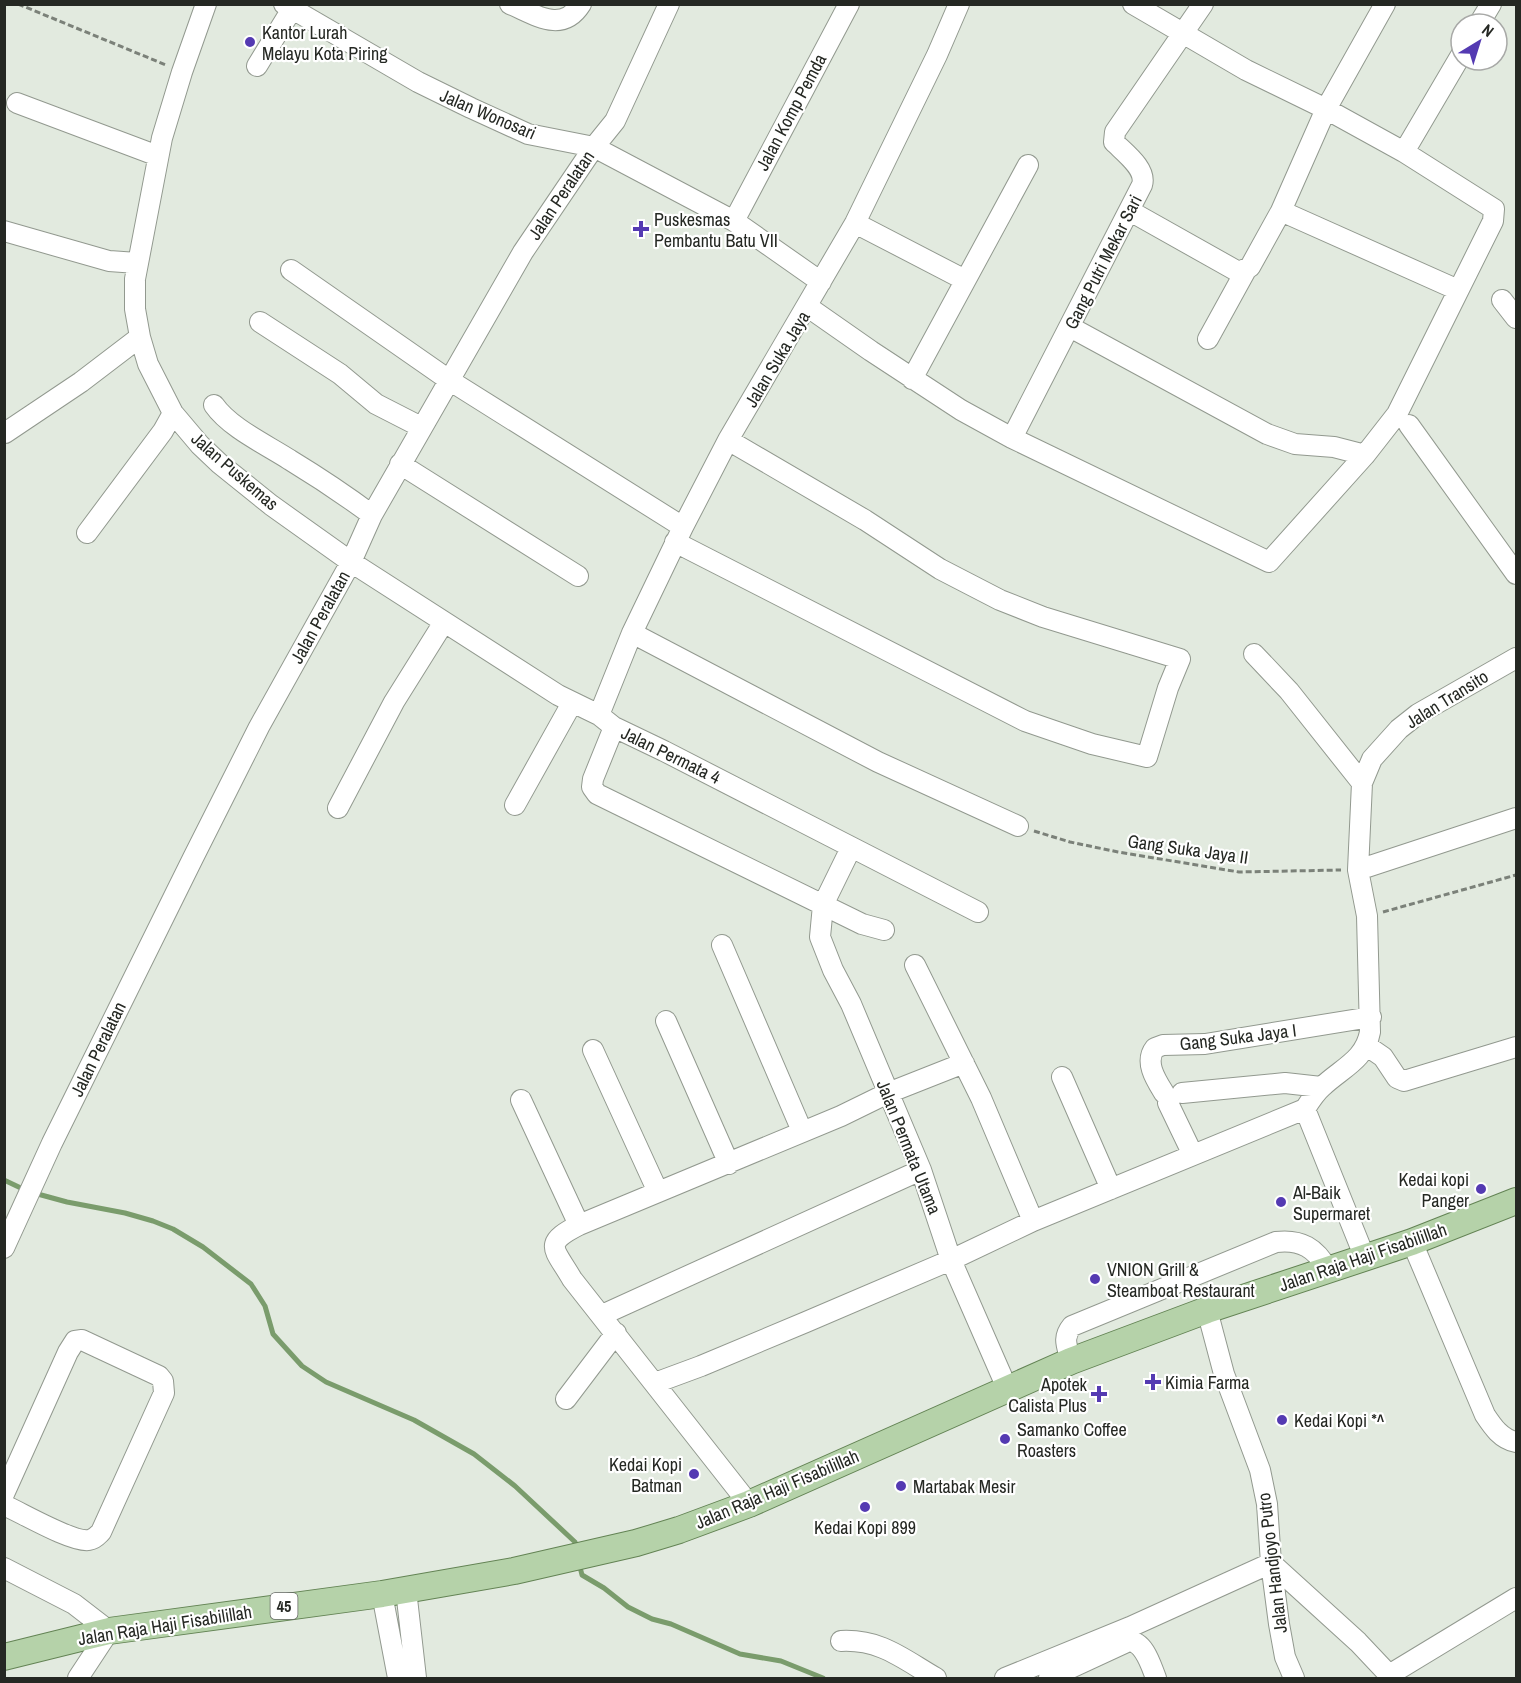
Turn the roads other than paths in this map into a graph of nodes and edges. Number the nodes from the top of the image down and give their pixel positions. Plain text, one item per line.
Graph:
1 (206, 4) edge
2 (510, 4) edge
3 (581, 4) edge
4 (669, 4) edge
5 (849, 4) edge
6 (959, 4) edge
7 (1133, 4) edge
8 (1203, 4) edge
9 (1381, 6) edge
10 (288, 7) edge
11 (1184, 34) junction
12 (257, 66) dead end
13 (1451, 72) edge
14 (16, 103) dead end
15 (1326, 109) junction
16 (594, 147) junction
17 (1404, 152) junction
18 (158, 156) junction
19 (1028, 165) dead end
20 (1130, 211) junction
21 (1281, 211) junction
22 (734, 221) junction
23 (855, 223) junction
24 (4, 231) edge
25 (137, 263) junction
26 (291, 270) dead end
27 (1246, 270) junction
28 (965, 280) junction
29 (821, 282) junction
30 (1458, 290) junction
31 (1502, 300) dead end
32 (808, 307) junction
33 (1516, 318) edge
34 (260, 322) dead end
35 (1070, 327) junction
36 (140, 337) junction
37 (1208, 339) dead end
38 (912, 379) junction
39 (449, 380) junction
40 (214, 405) dead end
41 (173, 413) junction
42 (1410, 425) dead end
43 (421, 427) junction
44 (5, 433) edge
45 (1012, 438) junction
46 (728, 440) junction
47 (1365, 455) junction
48 (400, 464) junction
49 (372, 515) junction
50 (87, 533) dead end
51 (679, 534) junction
52 (351, 562) junction
53 (1516, 574) edge
54 (578, 576) dead end
55 (444, 622) junction
56 (632, 633) junction
57 (1254, 654) dead end
58 (1516, 658) edge
59 (572, 703) junction
60 (606, 721) junction
61 (1362, 783) junction
62 (515, 805) dead end
63 (338, 808) dead end
64 (1516, 818) edge
65 (1018, 826) road end
66 (851, 848) junction
67 (1358, 870) junction
68 (823, 905) junction
69 (978, 912) dead end
70 (884, 930) dead end
71 (723, 945) dead end
72 (915, 965) dead end
73 (1371, 1017) junction
74 (666, 1021) dead end
75 (1367, 1046) junction
76 (1516, 1047) edge
77 (593, 1050) dead end
78 (964, 1063) junction
79 (1062, 1077) dead end
80 (1321, 1087) junction
81 (888, 1093) junction
82 (1171, 1096) junction
83 (521, 1100) dead end
84 (1305, 1109) junction
85 (802, 1131) junction
86 (1193, 1155) junction
87 (729, 1164) junction
88 (921, 1170) junction
89 (1111, 1189) junction
90 (658, 1192) junction
91 (1516, 1201) edge
92 (1033, 1221) junction
93 (579, 1225) junction
94 (1412, 1242) junction
95 (4, 1248) edge
96 (1365, 1258) junction
97 (951, 1260) junction
98 (1328, 1270) junction
99 (1207, 1310) junction
100 (602, 1315) junction
101 (616, 1333) junction
102 (1071, 1360) junction
103 (655, 1383) junction
104 (1007, 1388) junction
105 (566, 1399) dead end
106 (1516, 1442) edge
107 (4, 1494) edge
108 (749, 1504) junction
109 (4, 1505) edge
110 (1271, 1563) junction
111 (4, 1568) edge
112 (394, 1592) junction
113 (1516, 1598) edge
114 (109, 1631) junction
115 (841, 1641) dead end
116 (4, 1657) edge
117 (1390, 1677) edge
118 (78, 1678) edge
119 (398, 1678) edge
120 (416, 1678) edge
121 (936, 1678) edge
122 (1005, 1678) edge
123 (1049, 1678) edge
124 (1156, 1678) edge
125 (1294, 1678) edge

1 - 18 street, Jalan Puskemas
2 - 3 street
4 - 16 street, Jalan Peralatan
5 - 22 street, Jalan Komp Pemda
6 - 23 street, Jalan Suka Jaya
7 - 11 street
8 - 11 street, Gang Putri Mekar Sari
9 - 15 street
10 - 12 street
10 - 16 street, Jalan Wonosari
11 - 15 street
11 - 20 street, Gang Putri Mekar Sari
13 - 17 street
14 - 18 street
15 - 17 street
15 - 21 street
16 - 22 street, Jalan Wonosari
16 - 39 street, Jalan Peralatan
17 - 30 street
18 - 25 street, Jalan Puskemas
19 - 28 street
20 - 27 street
20 - 35 street, Gang Putri Mekar Sari
21 - 27 street
21 - 30 street
22 - 29 street, Jalan Wonosari
23 - 28 street
23 - 29 street, Jalan Suka Jaya
24 - 25 street
25 - 36 street, Jalan Puskemas
26 - 39 street
27 - 37 street
28 - 38 street
29 - 32 street, Jalan Suka Jaya
30 - 47 street
31 - 33 street
32 - 38 street
32 - 46 street, Jalan Suka Jaya
34 - 43 street
35 - 45 street, Gang Putri Mekar Sari
35 - 47 street
36 - 41 street, Jalan Puskemas
36 - 44 street
38 - 45 street
39 - 43 street, Jalan Peralatan
39 - 51 street
40 - 49 street
41 - 50 street
41 - 52 street, Jalan Puskemas
42 - 53 street
43 - 48 street, Jalan Peralatan
45 - 47 street
46 - 51 street, Jalan Suka Jaya
46 - 51 street
48 - 49 street, Jalan Peralatan
48 - 54 street
49 - 52 street, Jalan Peralatan
51 - 56 street, Jalan Suka Jaya
52 - 55 street, Jalan Puskemas
52 - 95 street, Jalan Peralatan
55 - 59 street, Jalan Puskemas
55 - 63 street
56 - 60 street, Jalan Suka Jaya
56 - 65 street
57 - 61 street
58 - 61 street, Jalan Transito
59 - 60 street, Jalan Puskemas
59 - 62 street
60 - 66 street, Jalan Permata 4
60 - 68 street, Jalan Permata 4
61 - 67 street, Jalan Transito
64 - 67 street
66 - 68 street
66 - 69 street, Jalan Permata 4
67 - 73 street, Jalan Transito
68 - 70 street, Jalan Permata 4
68 - 81 street, Jalan Permata Utama
71 - 85 street
72 - 78 street
73 - 75 street
73 - 82 street, Gang Suka Jaya I
74 - 87 street
75 - 76 street
75 - 80 street
77 - 90 street
78 - 81 street
78 - 92 street
79 - 89 street
80 - 82 street
80 - 84 street
81 - 85 street
81 - 88 street, Jalan Permata Utama
82 - 86 street
83 - 93 street
84 - 86 street
84 - 96 street
85 - 87 street
86 - 89 street
87 - 90 street
88 - 97 street, Jalan Permata Utama
88 - 100 street
89 - 92 street
90 - 93 street
91 - 94 main road, Jalan Raja Haji Fisabilillah / 45
92 - 97 street
93 - 100 street
94 - 96 main road, Jalan Raja Haji Fisabilillah / 45
94 - 106 street
96 - 98 main road, Jalan Raja Haji Fisabilillah / 45
97 - 103 street
97 - 104 street, Jalan Permata Utama
98 - 99 main road, Jalan Raja Haji Fisabilillah / 45
98 - 102 street
99 - 102 main road, Jalan Raja Haji Fisabilillah / 45
99 - 110 street, Jalan Handjoyo Putro
100 - 101 street
101 - 103 street
101 - 105 street
102 - 104 main road, Jalan Raja Haji Fisabilillah / 45
103 - 108 street
104 - 108 main road, Jalan Raja Haji Fisabilillah / 45
107 - 109 street
108 - 112 main road, Jalan Raja Haji Fisabilillah / 45
110 - 117 street
110 - 122 street
110 - 125 street, Jalan Handjoyo Putro
111 - 114 street
112 - 114 main road, Jalan Raja Haji Fisabilillah / 45
112 - 119 street
112 - 120 street
113 - 117 street
114 - 116 main road, Jalan Raja Haji Fisabilillah / 45
114 - 118 street
115 - 121 street
123 - 124 street

